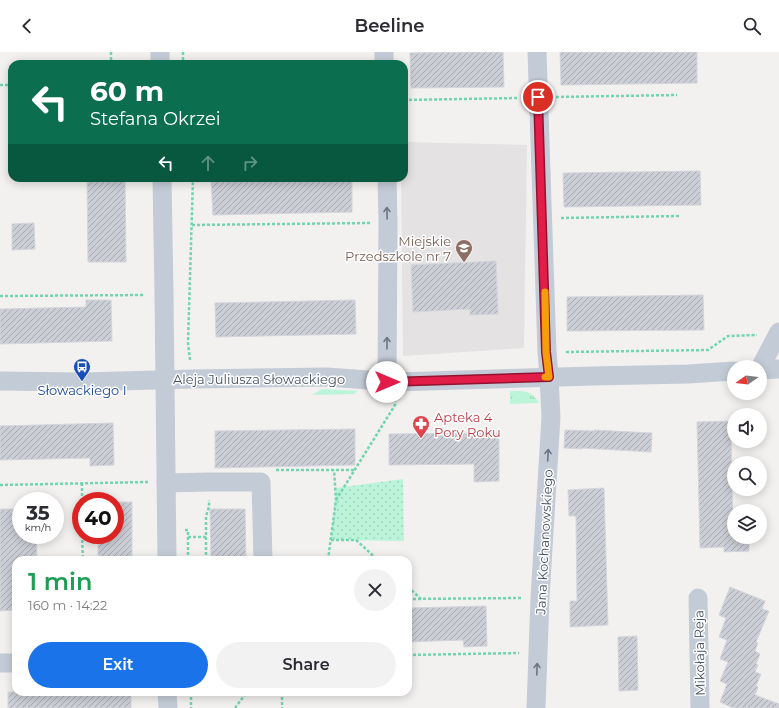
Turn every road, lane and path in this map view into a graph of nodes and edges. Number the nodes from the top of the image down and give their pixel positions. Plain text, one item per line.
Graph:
1 (537, 52) edge
2 (162, 182) edge
3 (193, 182) edge
4 (386, 182) edge
5 (679, 216) dead end
6 (542, 219) junction
7 (388, 223) junction
8 (192, 225) junction
9 (164, 294) junction
10 (0, 296) edge
11 (779, 333) edge
12 (546, 352) junction
13 (765, 360) edge
14 (767, 369) edge
15 (779, 369) edge
16 (727, 371) edge
17 (549, 377) junction
18 (193, 379) junction
19 (165, 380) junction
20 (0, 381) edge
21 (391, 382) junction
22 (334, 470) junction
23 (354, 470) junction
24 (166, 482) junction
25 (208, 482) junction
26 (261, 482) junction
27 (82, 483) junction
28 (0, 485) edge
29 (82, 492) edge
30 (336, 500) junction
31 (188, 537) dead end
32 (206, 537) junction
33 (331, 540) junction
34 (82, 544) edge
35 (83, 556) edge
36 (167, 556) edge
37 (206, 556) edge
38 (263, 556) edge
39 (329, 556) edge
40 (374, 556) edge
41 (412, 591) edge
42 (540, 598) junction
43 (698, 598) dead end
44 (412, 599) edge
45 (421, 599) junction
46 (538, 653) junction
47 (412, 655) edge
48 (0, 663) edge
49 (12, 663) edge
50 (167, 696) edge
51 (191, 696) edge
52 (244, 696) edge
53 (282, 696) edge
54 (168, 708) edge
55 (191, 708) edge
56 (235, 708) edge
57 (282, 708) edge
58 (536, 708) edge
59 (700, 708) edge

1 - 6 street, Jana Kochanowskiego
2 - 9 street
3 - 8 path
7 -> 4 street
5 - 6 path
6 - 12 street, Jana Kochanowskiego
7 - 8 path
21 -> 7 street
8 - 18 path
9 - 10 path
9 - 19 street
11 - 12 path
11 - 13 street
12 - 17 street, Jana Kochanowskiego
14 - 15 street
16 - 17 street, Aleja Juliusza Słowackiego
17 - 21 street, Aleja Juliusza Słowackiego
42 -> 17 street, Jana Kochanowskiego
18 - 19 street, Aleja Juliusza Słowackiego
18 - 21 street, Aleja Juliusza Słowackiego
19 - 20 street, Aleja Juliusza Słowackiego
19 - 24 street
21 - 23 path
22 - 23 path
22 - 26 path
22 - 30 path
23 - 30 path
24 - 25 street
24 - 27 path
24 - 36 street
25 - 26 street
25 - 32 path
26 - 38 street
27 - 28 path
27 - 29 path
30 - 33 path
31 - 32 path
32 - 37 path
33 - 39 path
33 - 40 path
34 - 35 path
41 - 45 path
42 - 45 path
42 - 46 street, Jana Kochanowskiego
43 - 59 street, Mikołaja Reja
44 - 45 path
46 - 47 path
58 -> 46 street, Jana Kochanowskiego
48 - 49 street
50 - 54 street
51 - 55 path
52 - 56 path
53 - 57 path

